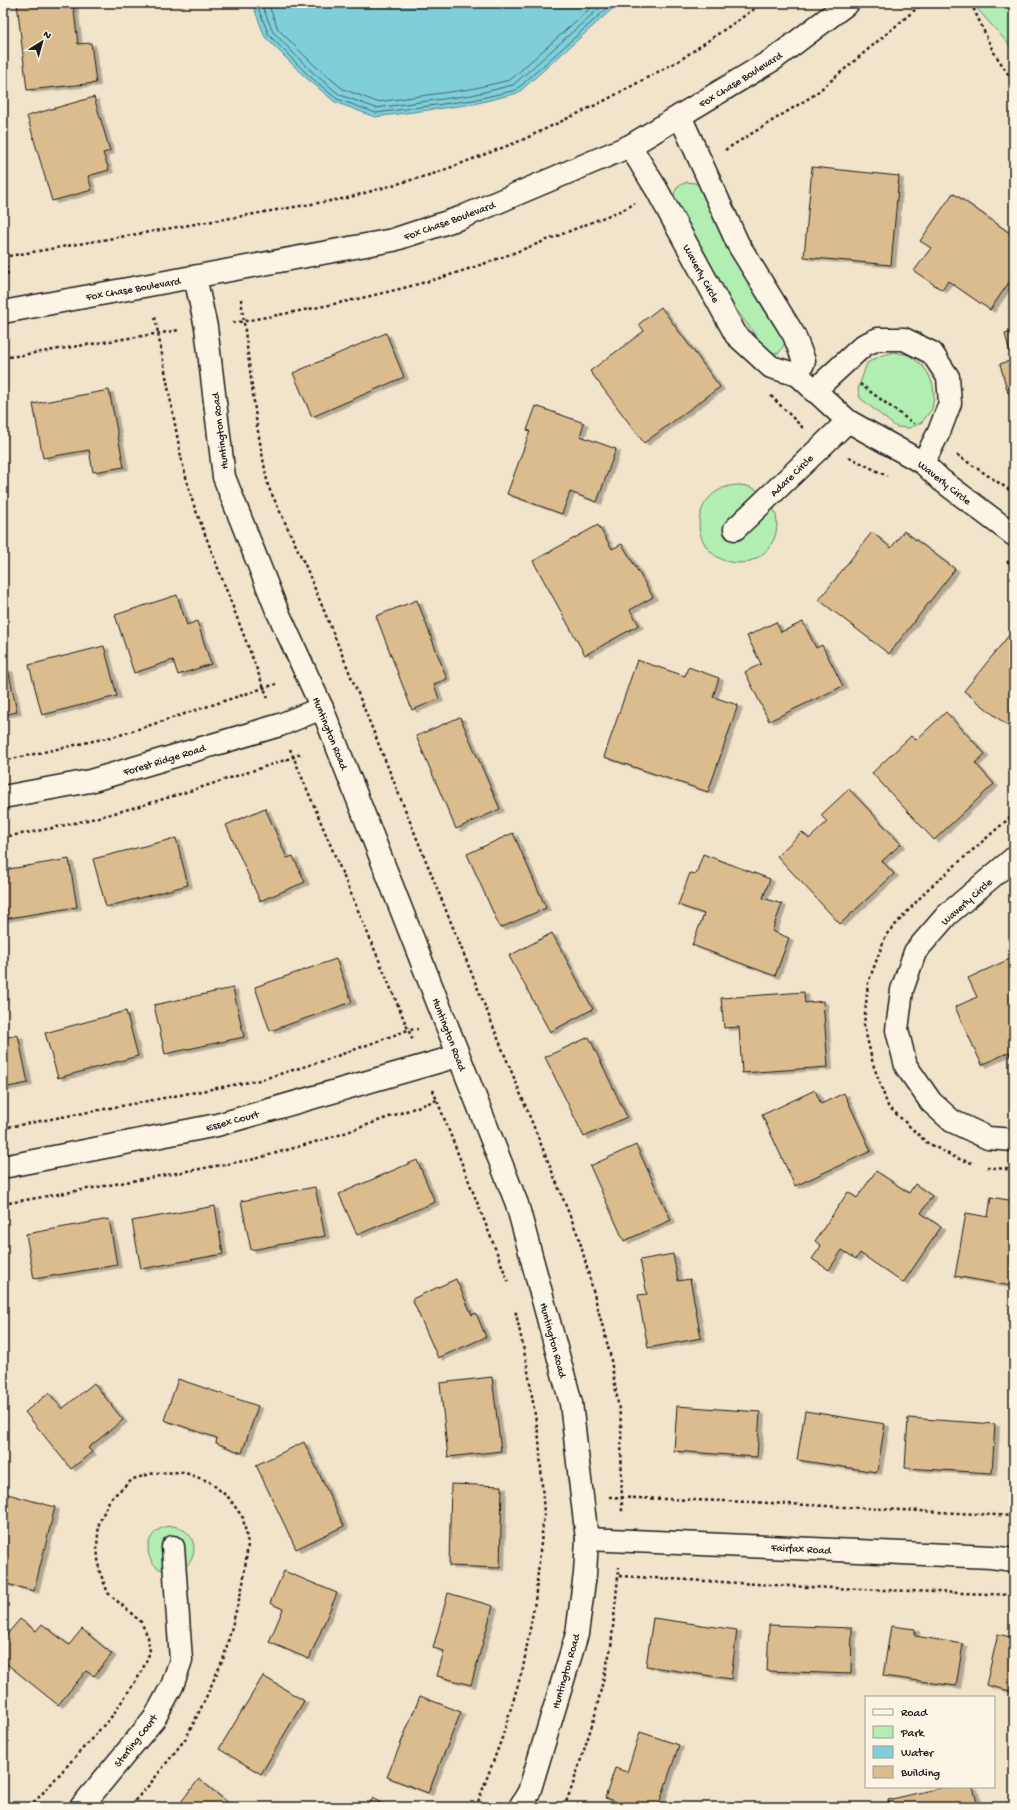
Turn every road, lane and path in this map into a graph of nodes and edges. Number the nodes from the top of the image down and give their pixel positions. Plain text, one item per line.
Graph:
1 (763, 3) edge
2 (848, 3) edge
3 (971, 3) edge
4 (1014, 83) edge
5 (680, 116) junction
6 (630, 146) junction
7 (3, 242) edge
8 (4, 256) edge
9 (8, 277) dead end
10 (195, 277) junction
11 (3, 312) edge
12 (155, 317) dead end
13 (798, 375) junction
14 (814, 391) junction
15 (848, 421) junction
16 (923, 463) junction
17 (735, 529) dead end
18 (1014, 535) edge
19 (276, 684) dead end
20 (264, 688) junction
21 (322, 708) junction
22 (280, 724) junction
23 (302, 753) dead end
24 (294, 757) junction
25 (3, 761) edge
26 (3, 797) edge
27 (3, 837) edge
28 (1014, 858) edge
29 (418, 1029) dead end
30 (408, 1030) junction
31 (458, 1056) junction
32 (423, 1066) junction
33 (437, 1100) junction
34 (3, 1128) edge
35 (1014, 1140) edge
36 (3, 1167) edge
37 (3, 1204) edge
38 (509, 1283) dead end
39 (515, 1305) dead end
40 (606, 1497) dead end
41 (1014, 1516) edge
42 (587, 1539) junction
43 (174, 1547) dead end
44 (1014, 1560) edge
45 (619, 1576) dead end
46 (1014, 1595) edge
47 (81, 1807) edge
48 (476, 1807) edge
49 (520, 1807) edge

1 - 8 path
2 - 5 street, Fox Chase Boulevard
3 - 4 path
5 - 6 street, Fox Chase Boulevard
5 - 13 street
6 - 10 street, Fox Chase Boulevard
6 - 13 street, Waverly Circle
7 - 8 path
8 - 9 path
10 - 11 street, Fox Chase Boulevard
10 - 21 street, Huntington Road
12 - 20 path
13 - 14 street, Waverly Circle
14 - 15 street, Waverly Circle
14 - 16 street
15 - 16 street, Waverly Circle
15 - 17 street, Adare Circle
16 - 18 street, Waverly Circle
19 - 20 path
20 - 22 path
20 - 25 path
21 - 22 street, Forest Ridge Road
21 - 31 street, Huntington Road
22 - 24 path
22 - 26 street, Forest Ridge Road
23 - 24 path
24 - 27 path
24 - 30 path
28 - 35 street, Waverly Circle
29 - 30 path
30 - 32 path
30 - 34 path
31 - 32 street, Essex Court
31 - 42 street, Huntington Road
32 - 33 path
32 - 36 street, Essex Court
33 - 37 path
33 - 38 path
39 - 48 path
40 - 41 path
42 - 44 street, Fairfax Road
42 - 49 street, Huntington Road
43 - 47 street, Sterling Court
45 - 46 path

